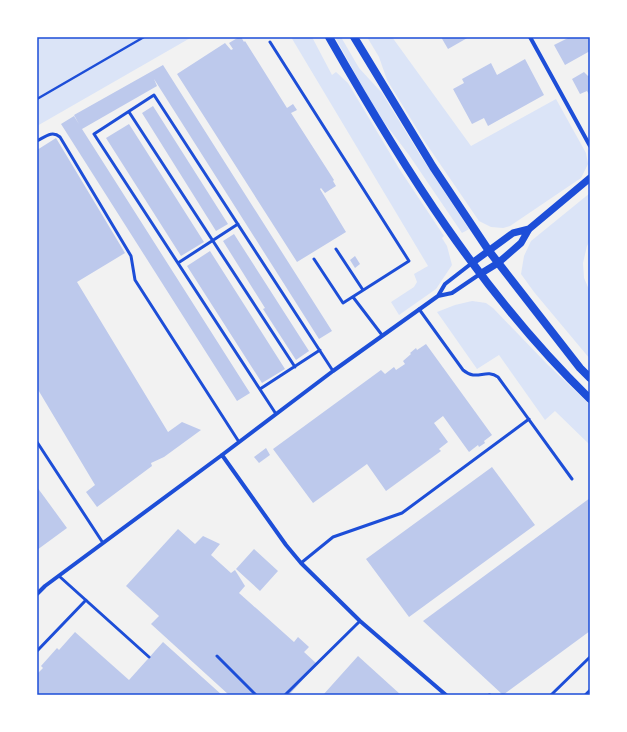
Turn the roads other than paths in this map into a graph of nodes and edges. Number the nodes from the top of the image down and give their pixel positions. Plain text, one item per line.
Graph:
1 (328, 37) edge
2 (354, 37) edge
3 (530, 37) edge
4 (270, 42) dead end
5 (129, 112) junction
6 (37, 141) edge
7 (590, 146) edge
8 (590, 178) edge
9 (238, 224) junction
10 (529, 229) junction
11 (213, 240) junction
12 (336, 249) dead end
13 (489, 250) junction
14 (314, 259) dead end
15 (178, 263) junction
16 (472, 263) junction
17 (498, 263) junction
18 (480, 274) junction
19 (363, 290) junction
20 (438, 296) junction
21 (353, 297) junction
22 (419, 309) junction
23 (382, 335) junction
24 (320, 350) junction
25 (295, 367) junction
26 (333, 371) junction
27 (590, 378) edge
28 (260, 389) junction
29 (590, 399) edge
30 (276, 414) junction
31 (529, 420) junction
32 (37, 442) edge
33 (239, 442) junction
34 (222, 455) junction
35 (572, 479) dead end
36 (103, 543) junction
37 (301, 563) junction
38 (59, 576) junction
39 (37, 594) edge
40 (86, 600) junction
41 (360, 621) junction
42 (37, 651) edge
43 (218, 656) dead end
44 (150, 657) dead end
45 (590, 657) edge
46 (256, 695) edge
47 (285, 695) edge
48 (446, 695) edge
49 (550, 695) edge

1 - 16 main road
2 - 13 main road
3 - 7 street
4 - 19 lane
5 - 9 lane
5 - 11 lane
5 - 15 lane
6 - 33 lane
8 - 10 street
9 - 11 lane
9 - 24 lane
10 - 13 street
10 - 17 street
11 - 15 lane
11 - 25 lane
12 - 19 lane
13 - 16 street
13 - 17 main road
14 - 21 lane
15 - 28 lane
16 - 18 main road
16 - 20 street
17 - 18 street
17 - 27 main road
18 - 20 street
18 - 29 main road
19 - 21 lane
20 - 22 street
21 - 23 lane
22 - 23 street
22 - 31 lane
23 - 26 street
24 - 25 lane
24 - 26 lane
25 - 28 lane
26 - 30 street
28 - 30 lane
30 - 33 street
31 - 35 lane
31 - 37 lane
32 - 36 lane
33 - 34 street
34 - 36 street
34 - 37 street
36 - 38 street
37 - 41 street
38 - 39 street
38 - 40 lane
40 - 42 lane
40 - 44 lane
41 - 47 lane
41 - 48 street
43 - 46 lane
45 - 49 lane

